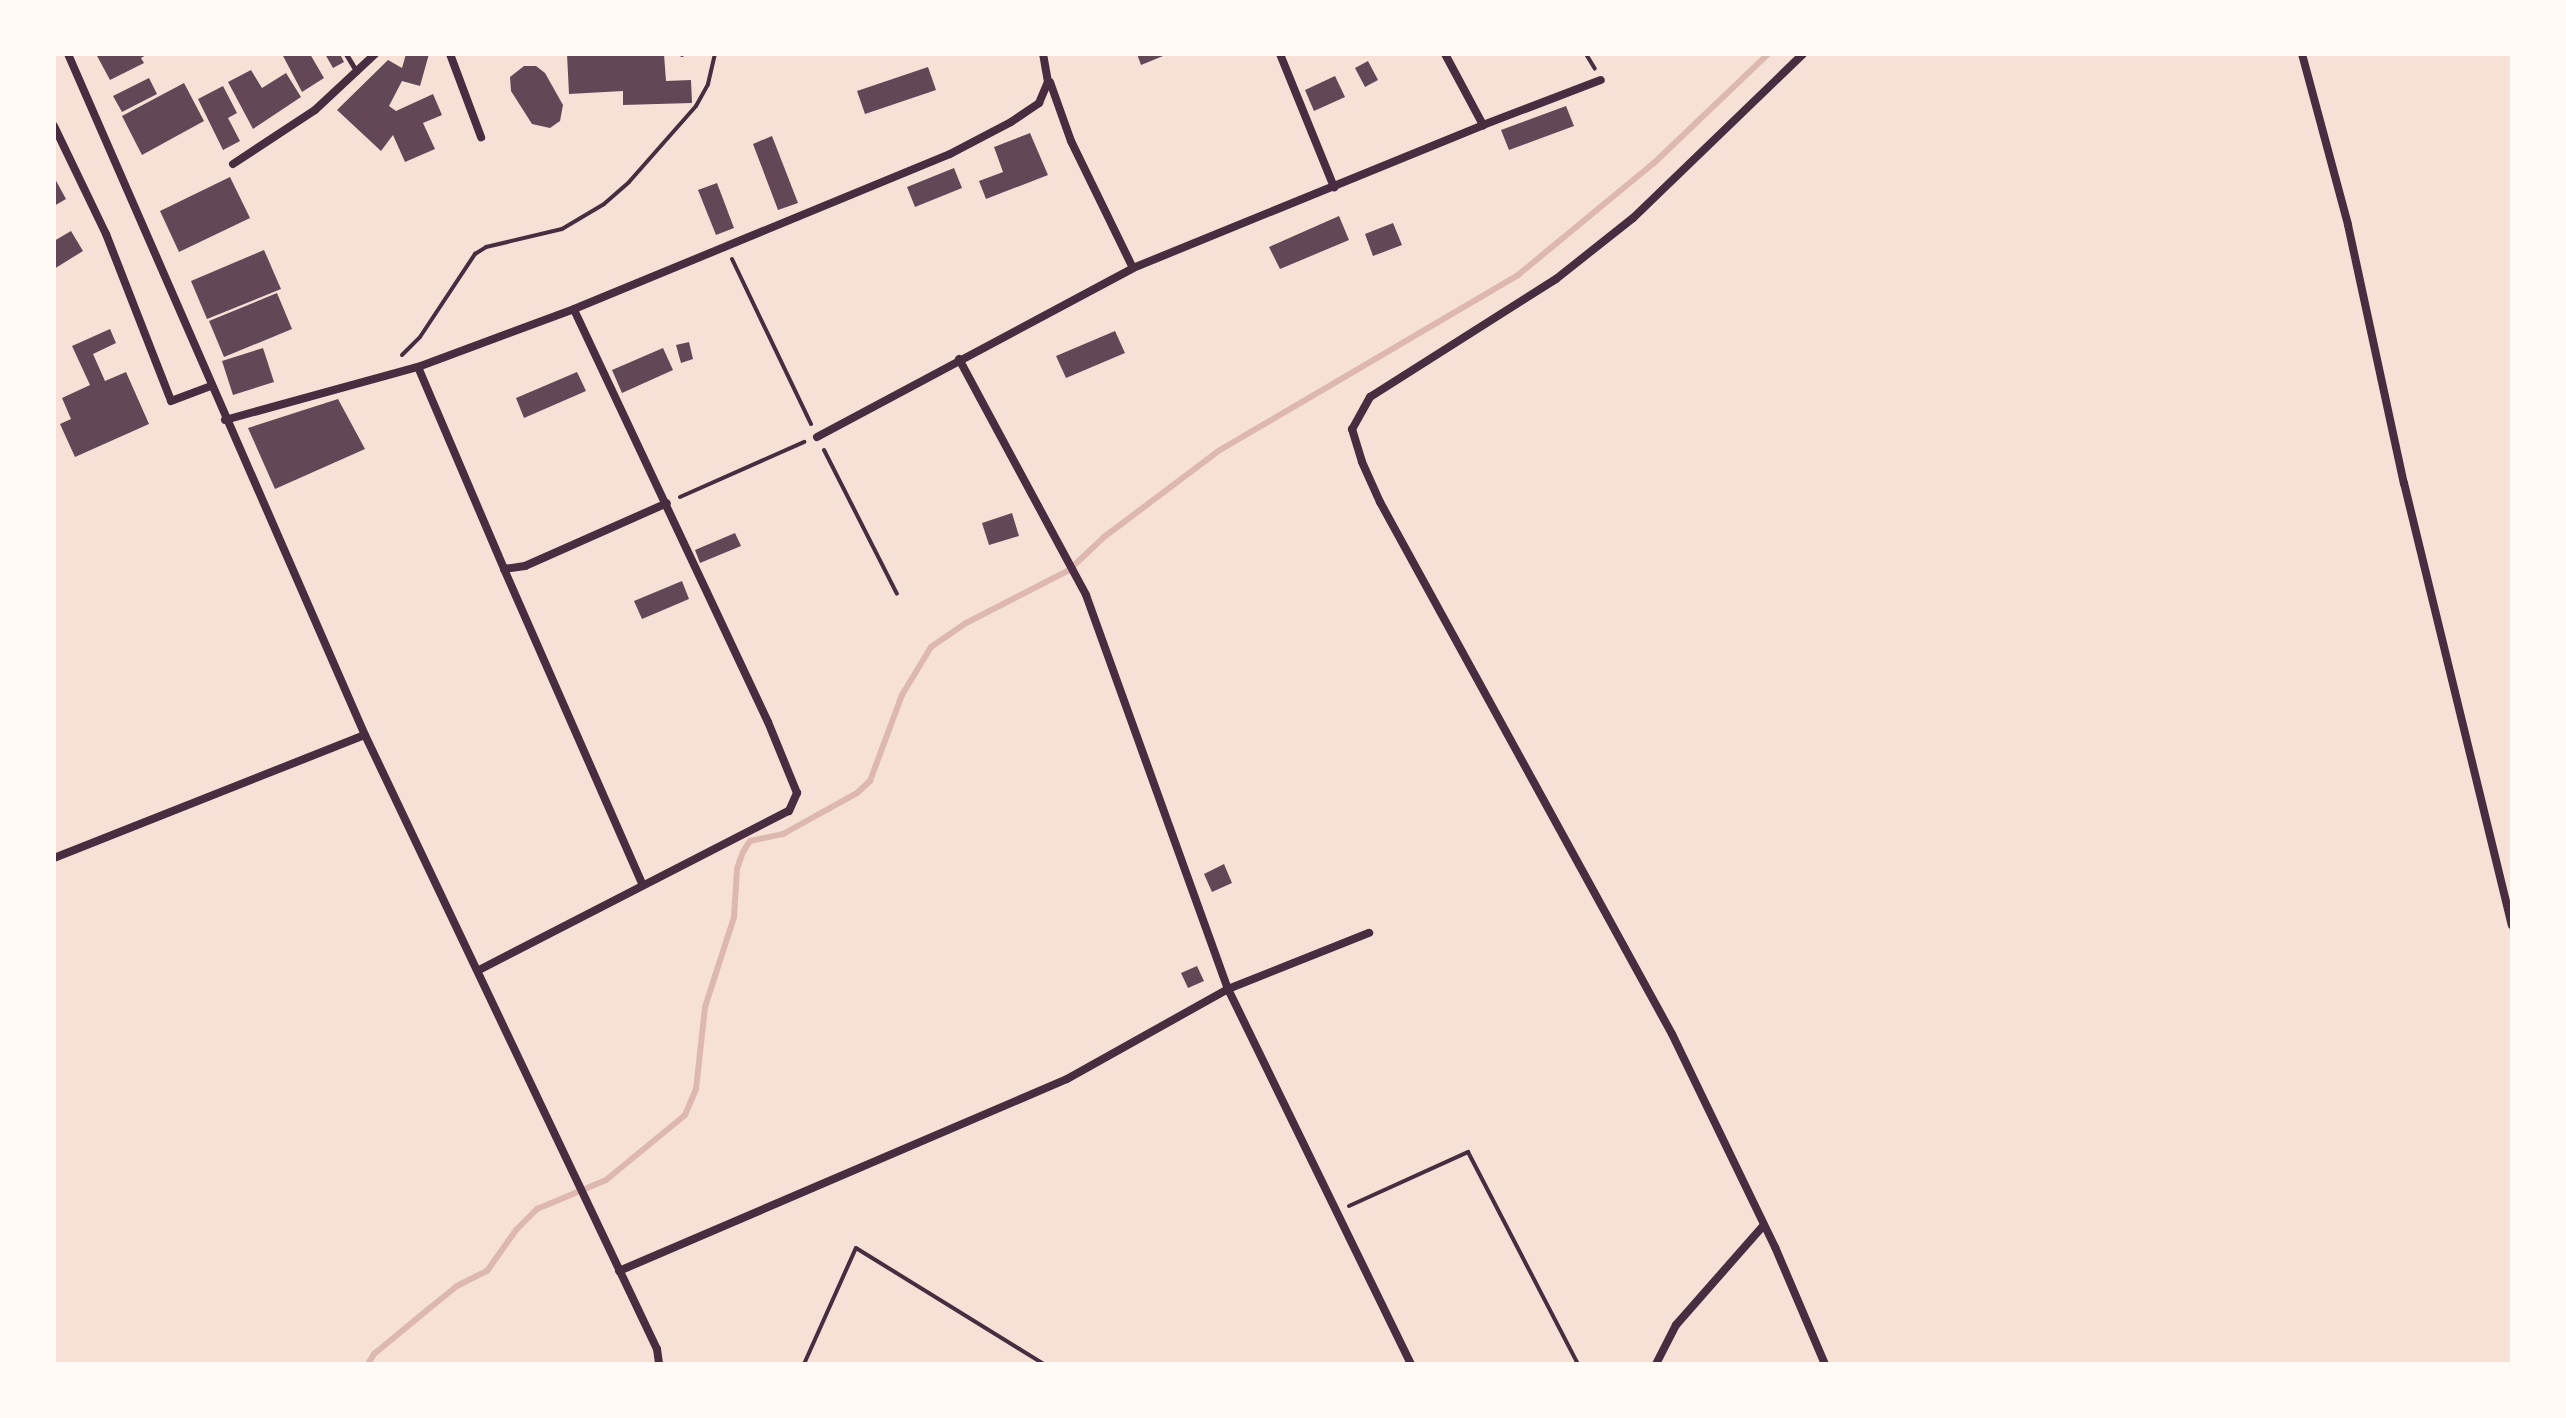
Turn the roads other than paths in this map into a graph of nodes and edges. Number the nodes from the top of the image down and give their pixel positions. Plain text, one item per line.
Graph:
1 (68, 54) edge
2 (346, 54) edge
3 (375, 54) edge
4 (450, 54) edge
5 (1043, 54) edge
6 (1280, 54) edge
7 (1445, 54) edge
8 (1803, 54) edge
9 (2302, 54) edge
10 (357, 72) junction
11 (1048, 73) junction
12 (1601, 80) dead end
13 (1483, 125) junction
14 (54, 126) edge
15 (481, 137) dead end
16 (233, 164) dead end
17 (1334, 187) junction
18 (1133, 268) junction
19 (574, 309) junction
20 (959, 359) junction
21 (418, 367) junction
22 (211, 386) junction
23 (225, 420) junction
24 (817, 437) road end
25 (667, 503) junction
26 (504, 569) junction
27 (365, 735) junction
28 (54, 858) edge
29 (643, 885) junction
30 (2512, 925) edge
31 (1369, 933) dead end
32 (479, 970) junction
33 (1228, 989) junction
34 (1764, 1225) junction
35 (619, 1271) junction
36 (659, 1364) edge
37 (1411, 1364) edge
38 (1656, 1364) edge
39 (1825, 1364) edge

1 - 22 street
2 - 10 lane
3 - 10 street
4 - 15 street
5 - 11 street
6 - 17 street
7 - 13 street
8 - 34 street
9 - 30 street
10 - 16 street
11 - 18 street
11 - 19 street
12 - 13 street
13 - 17 street
14 - 22 street
17 - 18 street
18 - 20 street
19 - 21 street
19 - 25 street
20 - 24 street
20 - 33 street
21 - 23 street
21 - 26 street
22 - 23 street
23 - 27 street
25 - 26 street
25 - 29 street
26 - 29 street
27 - 28 street
27 - 32 street
29 - 32 street
31 - 33 street
32 - 35 street
33 - 35 street
33 - 37 street
34 - 38 street
34 - 39 street
35 - 36 street

